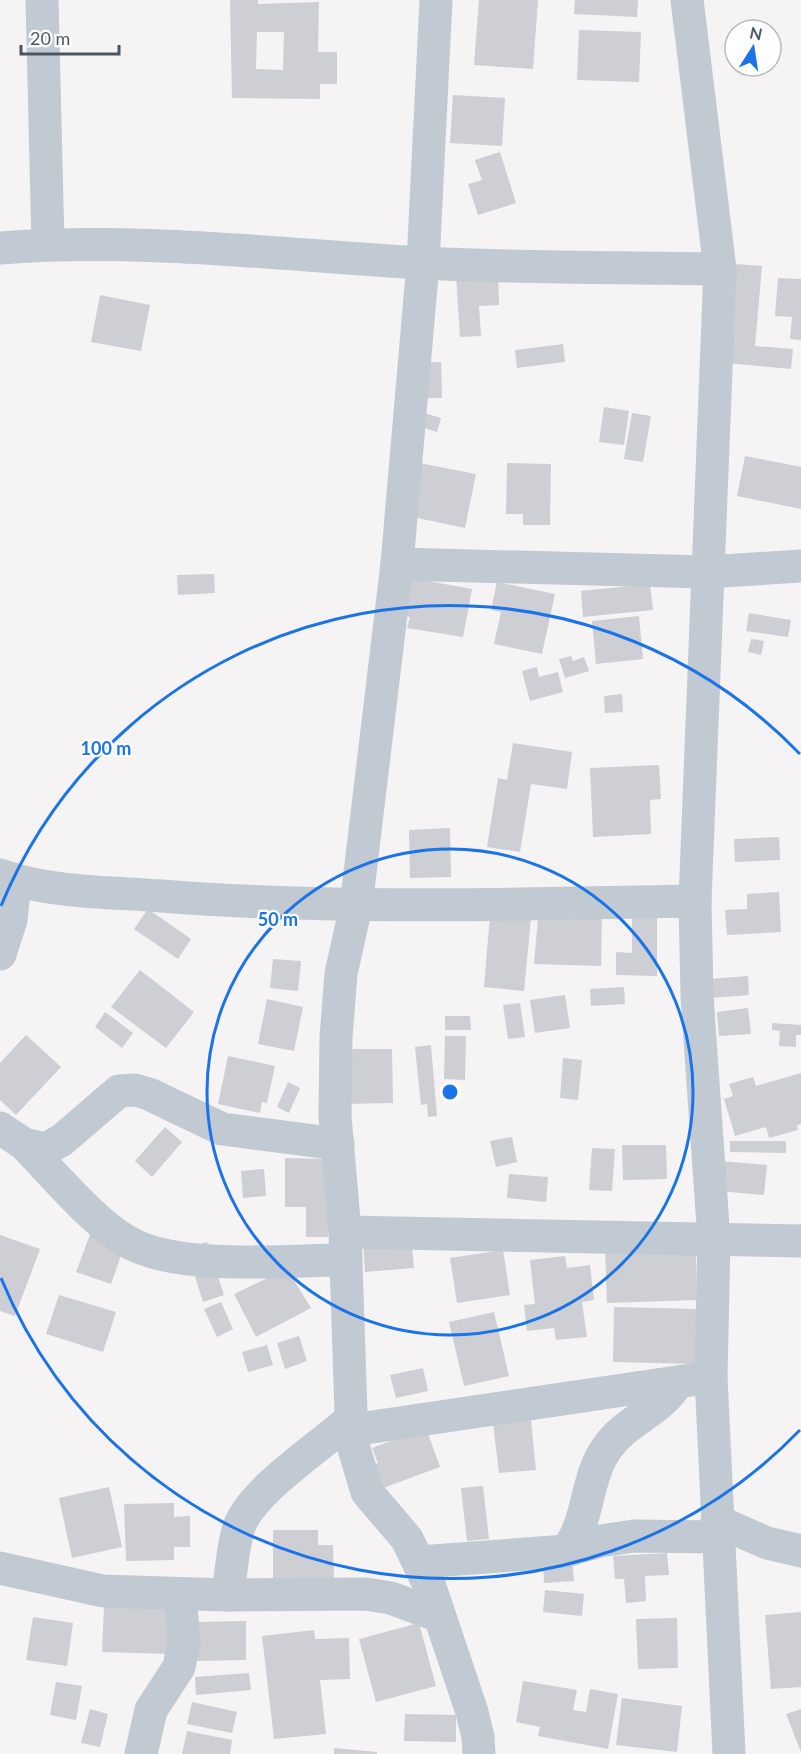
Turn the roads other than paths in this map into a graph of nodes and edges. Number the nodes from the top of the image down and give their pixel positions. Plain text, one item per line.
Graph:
1 (42, 0) edge
2 (436, 0) edge
3 (687, 0) edge
4 (48, 244) junction
5 (0, 248) edge
6 (423, 263) junction
7 (720, 268) junction
8 (397, 564) junction
9 (801, 566) edge
10 (707, 572) junction
11 (7, 878) edge
12 (694, 901) junction
13 (356, 906) junction
14 (0, 954) edge
15 (12, 1136) edge
16 (338, 1144) junction
17 (714, 1240) junction
18 (801, 1241) edge
19 (345, 1246) junction
20 (711, 1377) junction
21 (678, 1382) junction
22 (351, 1424) junction
23 (717, 1529) junction
24 (566, 1551) junction
25 (801, 1551) edge
26 (419, 1562) junction
27 (0, 1568) edge
28 (180, 1594) junction
29 (227, 1595) junction
30 (439, 1616) junction
31 (141, 1754) edge
32 (480, 1754) edge
33 (729, 1754) edge

1 - 4 street
2 - 6 street
3 - 7 street
4 - 5 street
4 - 6 street
6 - 7 street
6 - 8 street
7 - 10 street
8 - 10 street
8 - 13 street
9 - 10 street
10 - 12 street
11 - 13 street
11 - 14 street
12 - 13 street
12 - 17 street
13 - 16 street
15 - 16 street
15 - 19 street
16 - 19 street
17 - 18 street
17 - 19 street
17 - 20 street
19 - 22 street
20 - 21 street
20 - 23 street
21 - 22 street
21 - 24 street
22 - 26 street
22 - 29 street
23 - 24 street
23 - 25 street
23 - 33 street
24 - 26 street
26 - 30 street
27 - 28 street
28 - 29 street
28 - 31 street
29 - 30 street
30 - 32 street

